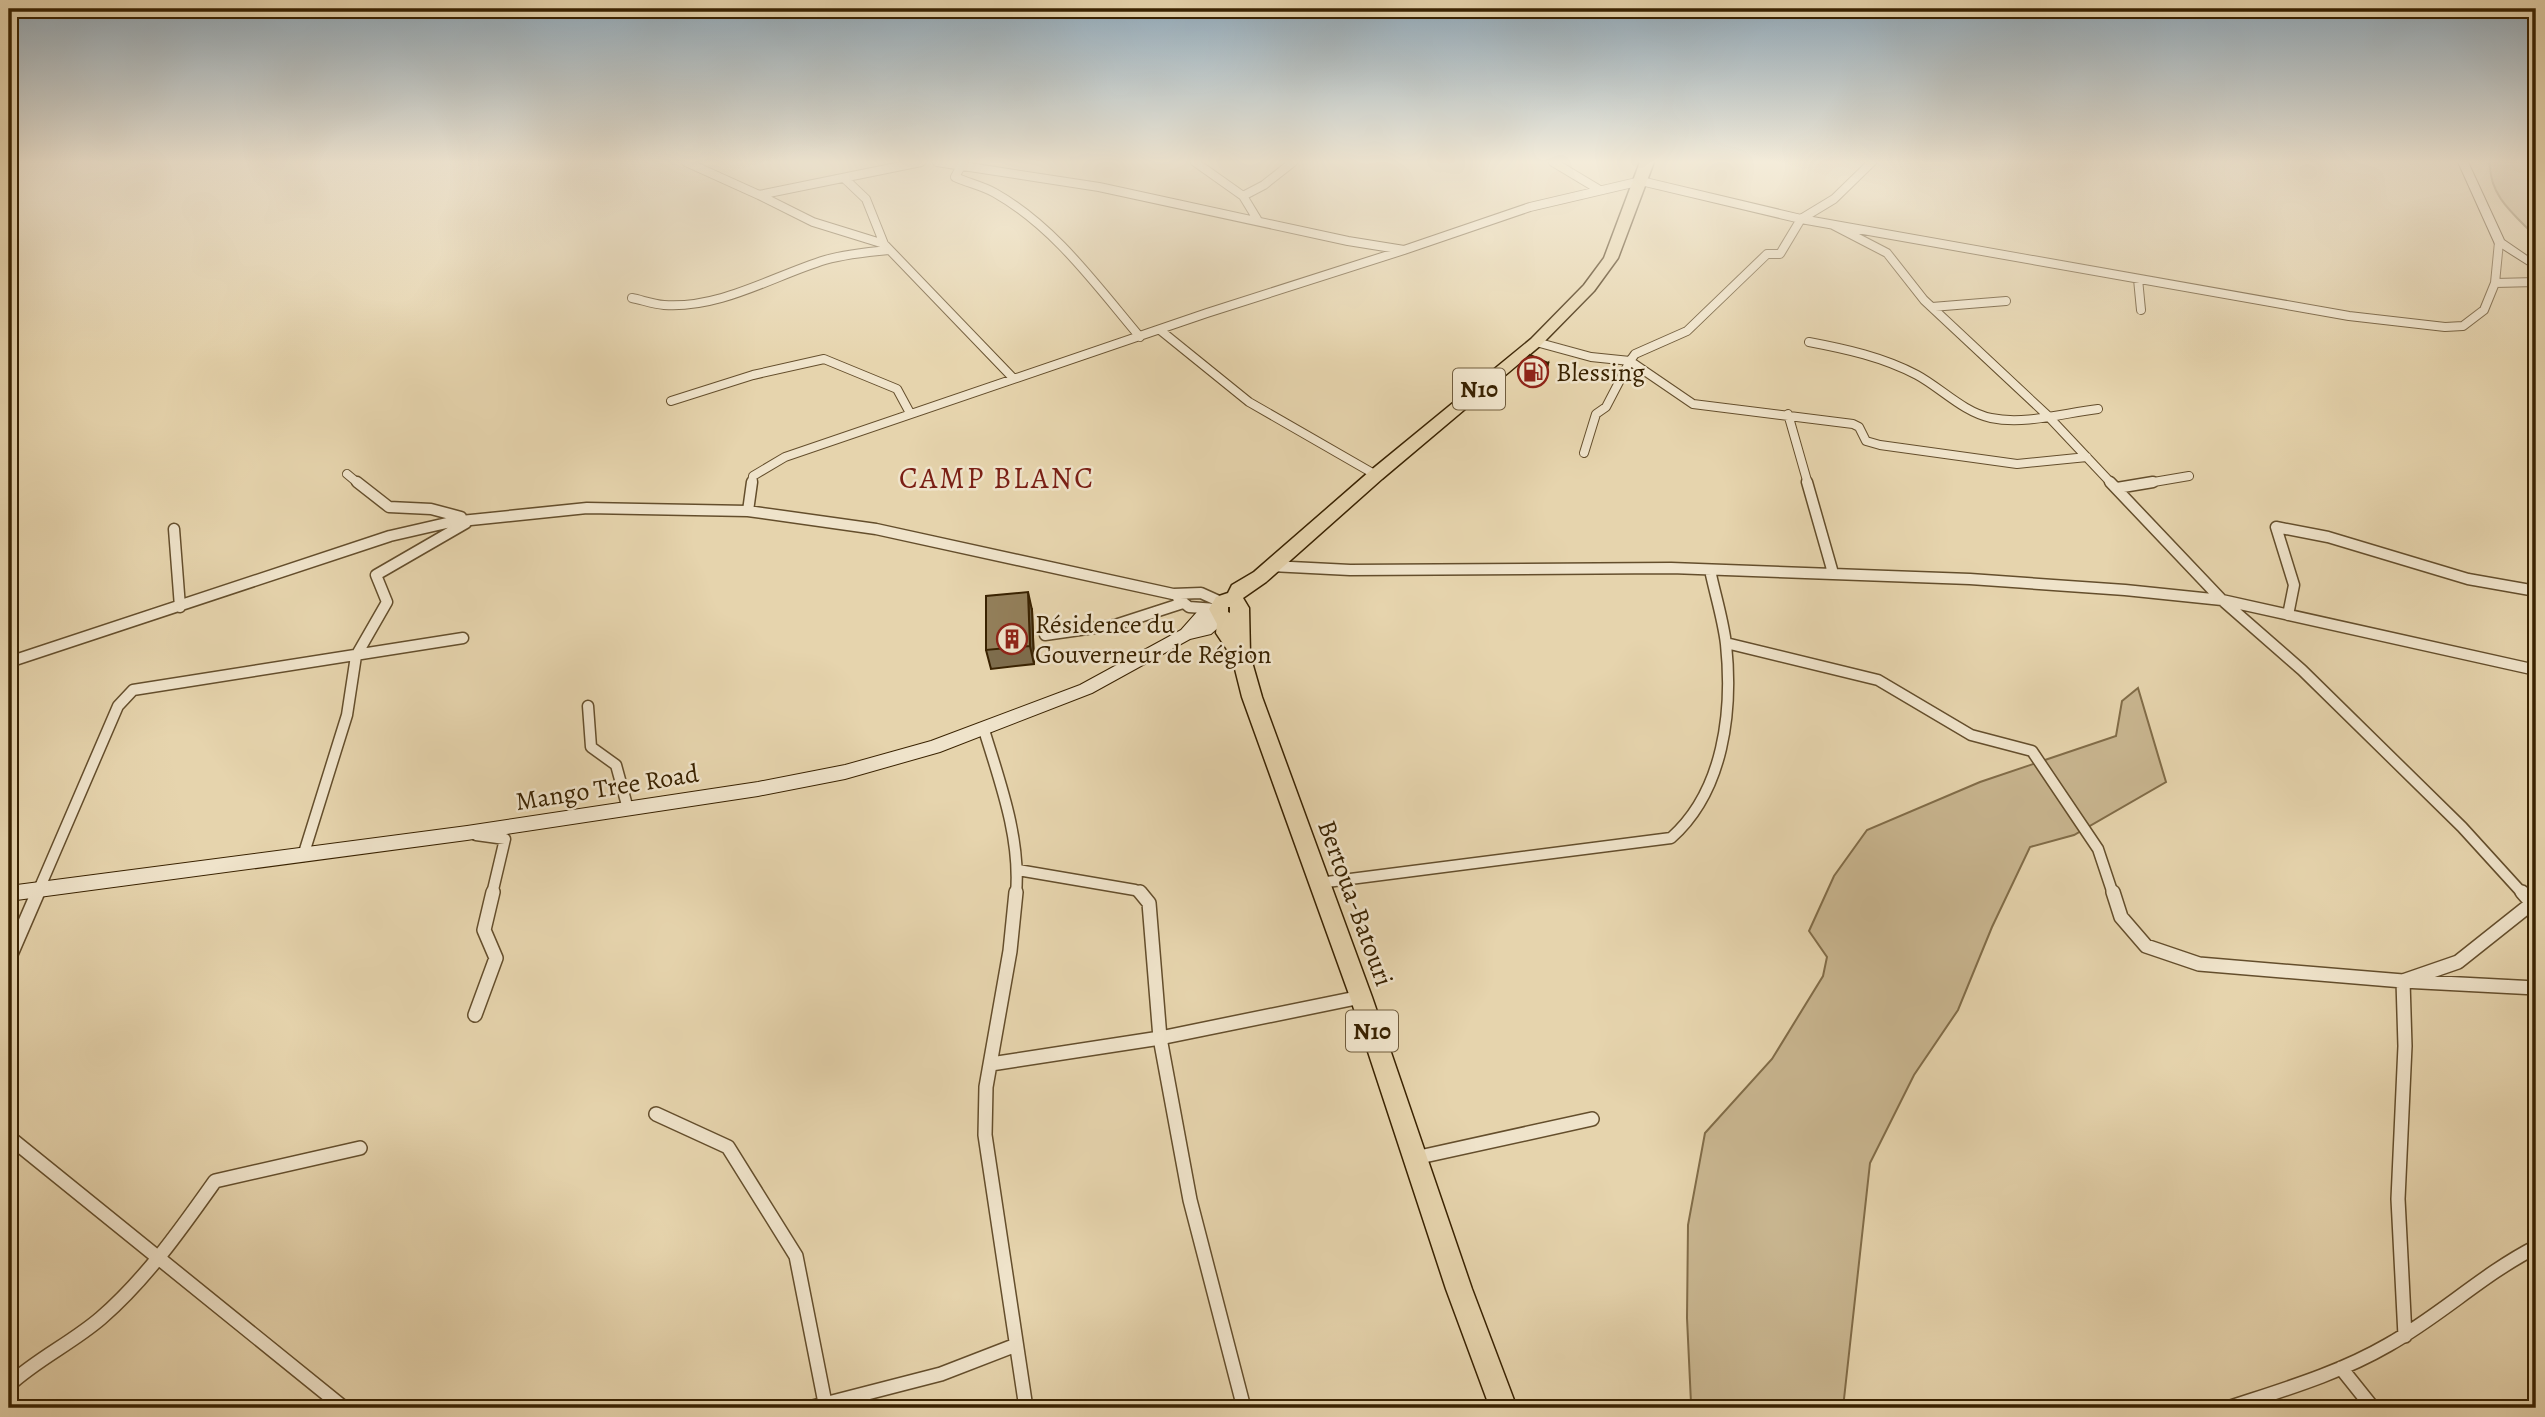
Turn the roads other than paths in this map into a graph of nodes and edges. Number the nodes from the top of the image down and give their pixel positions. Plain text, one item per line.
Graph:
1 (831, 228) edge
2 (879, 228) edge
3 (1043, 228) edge
4 (1295, 228) edge
5 (1465, 228) edge
6 (1621, 228) edge
7 (1796, 228) edge
8 (1840, 228) edge
9 (1858, 228) edge
10 (2493, 228) edge
11 (2499, 242) junction
12 (887, 247) junction
13 (1404, 250) junction
14 (2536, 267) edge
15 (2138, 279) junction
16 (2536, 282) edge
17 (2495, 283) junction
18 (632, 298) dead end
19 (2006, 301) dead end
20 (1932, 307) junction
21 (2141, 310) dead end
22 (1160, 330) junction
23 (1140, 337) junction
24 (1536, 342) junction
25 (1809, 342) dead end
26 (1630, 361) junction
27 (1013, 378) junction
28 (671, 401) dead end
29 (2098, 409) dead end
30 (910, 413) junction
31 (1788, 414) junction
32 (2047, 415) junction
33 (1584, 453) dead end
34 (2087, 457) junction
35 (347, 474) dead end
36 (1376, 475) junction
37 (2189, 476) dead end
38 (2117, 488) junction
39 (748, 511) junction
40 (471, 520) junction
41 (174, 529) dead end
42 (1710, 569) junction
43 (1266, 571) junction
44 (1833, 573) junction
45 (2536, 591) edge
46 (1173, 594) junction
47 (2222, 600) junction
48 (1183, 603) junction
49 (180, 607) junction
50 (1227, 610) junction
51 (2288, 615) junction
52 (1045, 635) dead end
53 (463, 638) dead end
54 (1726, 643) junction
55 (356, 656) junction
56 (9, 662) edge
57 (2536, 670) edge
58 (588, 706) dead end
59 (984, 730) junction
60 (628, 809) junction
61 (467, 833) junction
62 (303, 856) junction
63 (1018, 870) junction
64 (1319, 883) junction
65 (41, 888) junction
66 (9, 894) edge
67 (2534, 906) edge
68 (9, 959) edge
69 (2403, 982) junction
70 (2536, 988) edge
71 (1361, 997) junction
72 (475, 1014) dead end
73 (1160, 1038) junction
74 (991, 1065) junction
75 (656, 1114) dead end
76 (1592, 1119) dead end
77 (9, 1136) edge
78 (360, 1148) dead end
79 (1415, 1158) junction
80 (2536, 1247) edge
81 (160, 1259) junction
82 (2405, 1335) junction
83 (1016, 1345) junction
84 (2341, 1368) junction
85 (9, 1385) edge
86 (826, 1406) edge
87 (344, 1408) edge
88 (809, 1408) edge
89 (1026, 1408) edge
90 (1244, 1408) edge
91 (1503, 1408) edge
92 (2228, 1408) edge
93 (2373, 1408) edge

1 - 12 street
2 - 12 street
3 - 23 street
4 - 13 street
5 - 13 street
6 - 24 highway, N10
7 - 26 street
8 - 20 street
9 - 15 street
10 - 11 main road
11 - 14 main road
11 - 17 street
12 - 18 street
12 - 27 street
13 - 22 street
15 - 17 street
15 - 21 street
16 - 17 street
19 - 20 street
20 - 32 street
22 - 23 street
22 - 36 street
23 - 27 street
24 - 26 street
24 - 36 highway, N10
25 - 32 street
26 - 31 street
26 - 33 street
27 - 30 street
28 - 30 street
29 - 32 street
30 - 39 street
31 - 34 street
31 - 44 street
32 - 34 street
34 - 38 street
35 - 40 street
36 - 43 highway, N10
37 - 38 street
38 - 47 street
39 - 40 street
39 - 46 street
40 - 49 street
40 - 55 street
41 - 49 street
42 - 43 street
42 - 44 street
42 - 54 street
43 - 50 highway, N10
44 - 47 street
45 - 51 street
46 - 48 street
46 - 50 street
47 - 51 street
47 - 67 street
48 - 50 street
48 - 52 street
49 - 56 street
50 - 59 main road, Mango Tree Road
50 - 64 highway, Bertoua-Batouri / N10
51 - 57 street
53 - 55 street
54 - 64 street
54 - 69 street
55 - 62 street
55 - 65 street
58 - 60 street
59 - 60 main road, Mango Tree Road
59 - 63 street
60 - 61 main road, Mango Tree Road
61 - 62 main road, Mango Tree Road
61 - 72 street
62 - 65 main road, Mango Tree Road
63 - 73 street
63 - 74 street
64 - 71 highway, Bertoua-Batouri / N10
65 - 66 main road, Mango Tree Road
65 - 68 street
67 - 69 street
69 - 70 street
69 - 82 street
71 - 73 street
71 - 79 highway, Bertoua-Batouri / N10
73 - 74 street
73 - 90 street
74 - 83 street
75 - 86 street
76 - 79 street
77 - 81 street
78 - 81 street
79 - 91 highway, Bertoua-Batouri / N10
80 - 82 street
81 - 85 street
81 - 87 street
82 - 84 street
83 - 86 street
83 - 89 street
84 - 92 street
84 - 93 street
86 - 88 street

